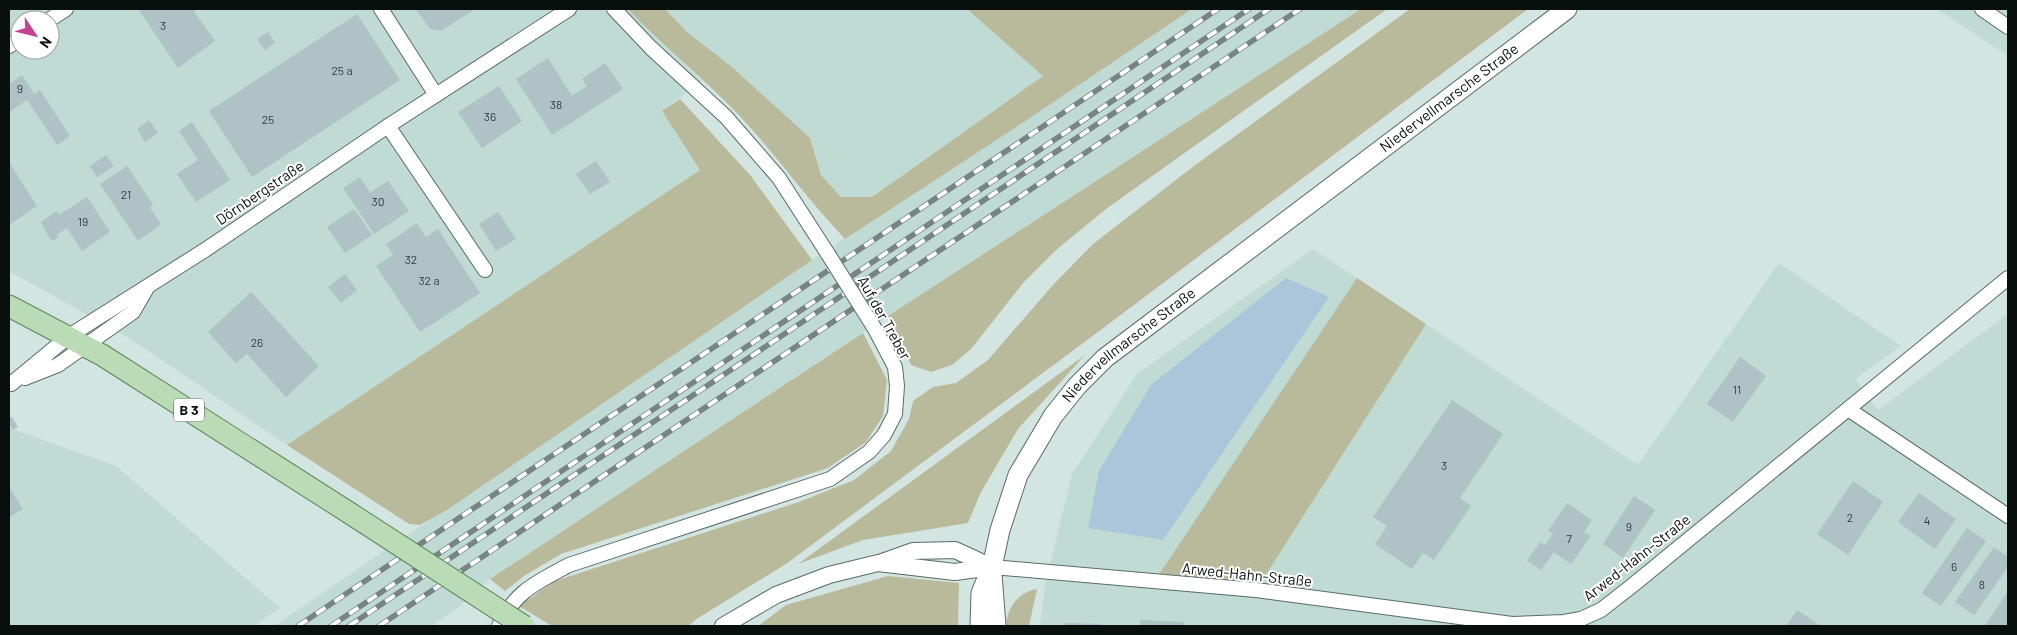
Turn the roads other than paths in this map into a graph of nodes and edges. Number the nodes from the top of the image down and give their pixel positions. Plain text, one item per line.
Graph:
1 (381, 9) edge
2 (569, 9) edge
3 (614, 9) edge
4 (1567, 9) edge
5 (1982, 9) edge
6 (2008, 27) edge
7 (436, 94) junction
8 (388, 126) junction
9 (485, 270) dead end
10 (2008, 278) edge
11 (9, 306) edge
12 (77, 341) junction
13 (10, 384) edge
14 (1848, 409) junction
15 (2008, 516) edge
16 (878, 564) junction
17 (992, 568) junction
18 (1567, 624) edge
19 (499, 626) edge
20 (524, 626) edge
21 (723, 626) edge
22 (980, 626) edge
23 (996, 626) edge

1 - 7 street
2 - 7 street, Dörnbergstraße
3 - 19 street, Auf der Treber, bridge
4 - 17 main road, Niedervellmarsche Straße
5 - 6 street
7 - 8 street, Dörnbergstraße
8 - 9 street
8 - 12 street, Dörnbergstraße
10 - 14 street, Arwed-Hahn-Straße
11 - 12 main road, B 3
12 - 13 street, Dörnbergstraße
12 - 20 main road, B 3, bridge
14 - 15 street
14 - 18 street, Arwed-Hahn-Straße
16 - 17 street
16 - 17 street
16 - 21 street
17 - 18 street, Arwed-Hahn-Straße
17 - 22 main road
17 - 23 main road

